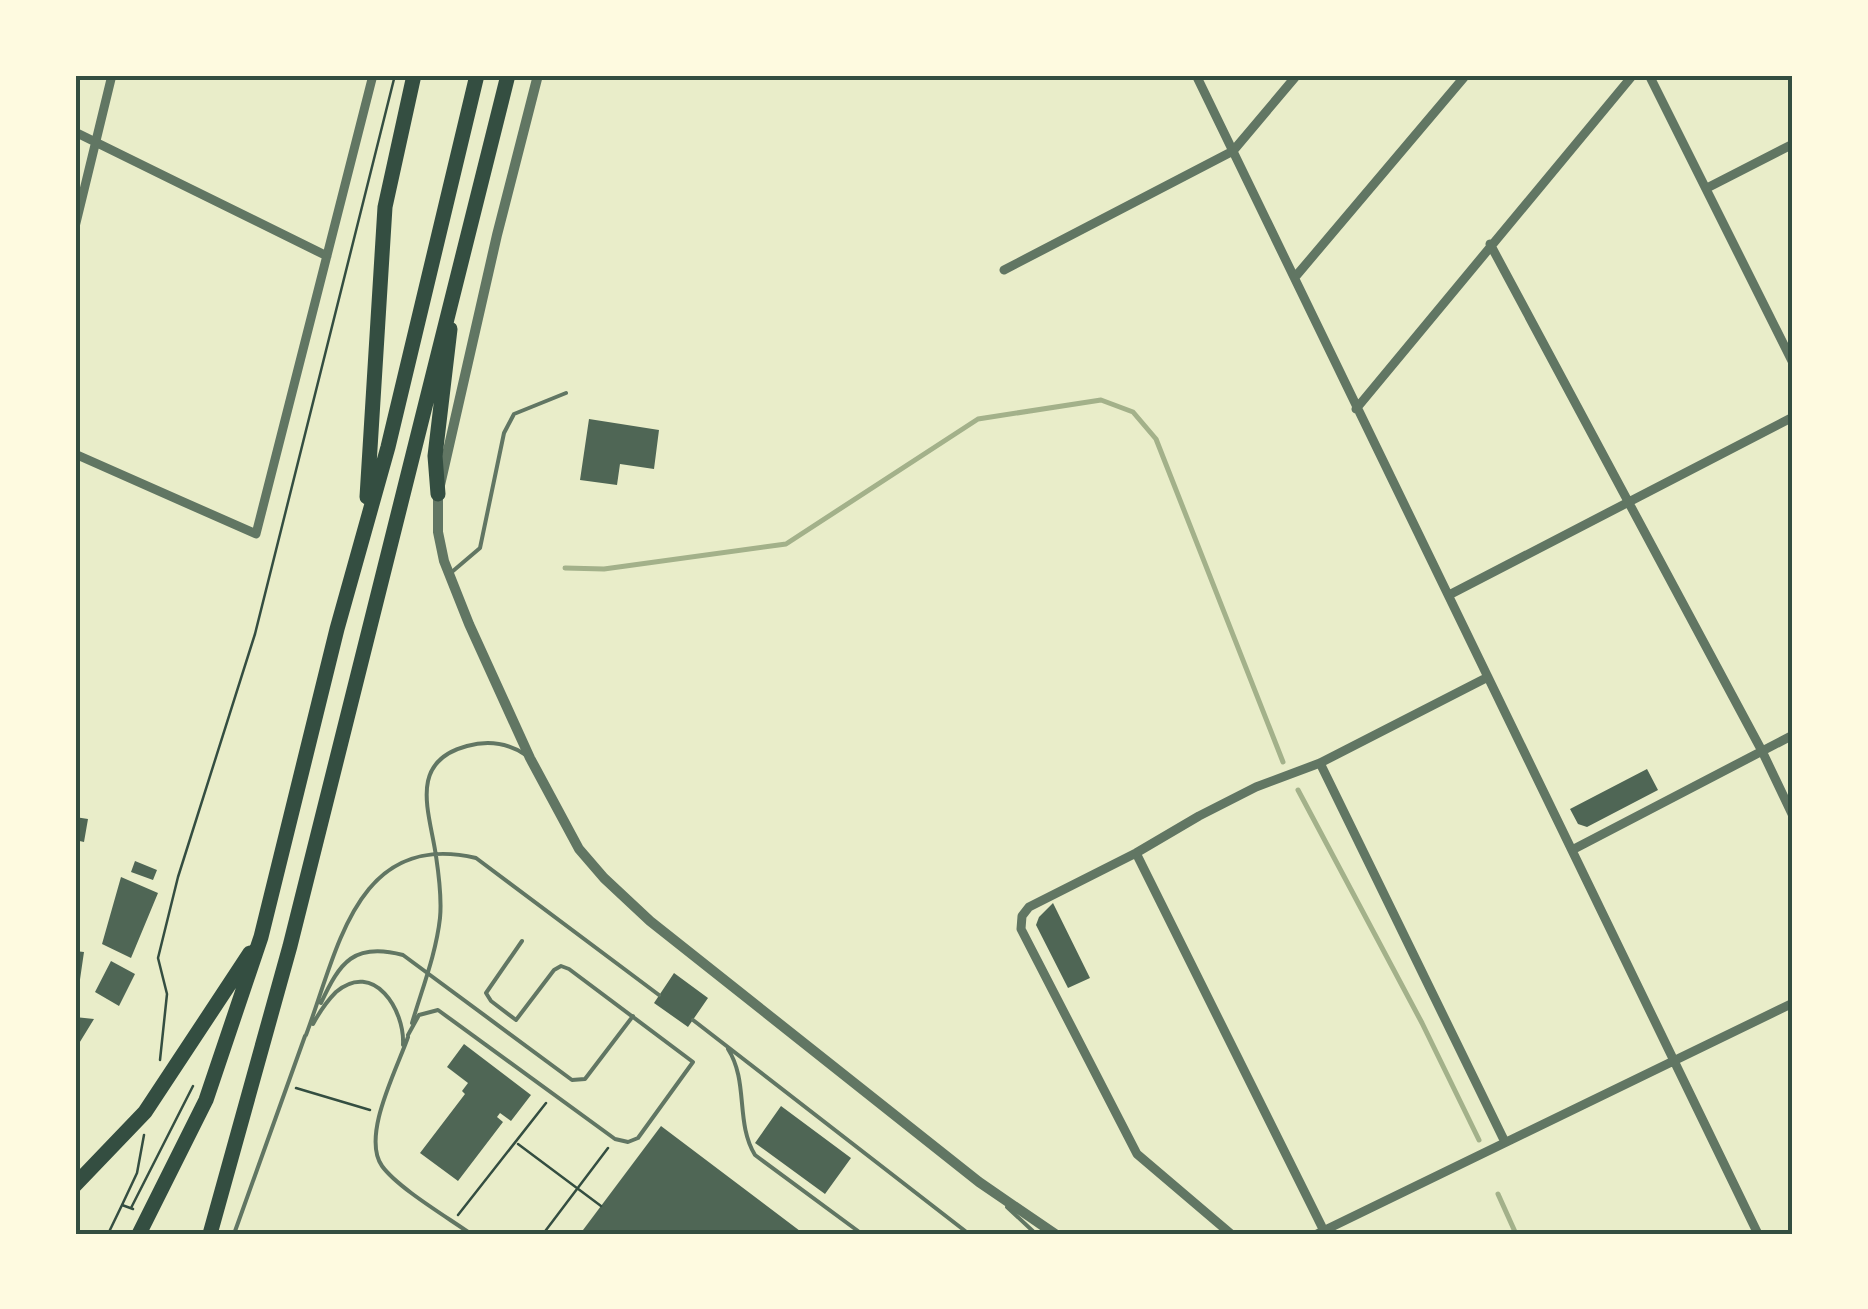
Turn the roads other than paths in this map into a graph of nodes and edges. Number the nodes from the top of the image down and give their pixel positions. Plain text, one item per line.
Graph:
1 (112, 75) edge
2 (373, 75) edge
3 (414, 75) edge
4 (477, 75) edge
5 (508, 75) edge
6 (538, 75) edge
7 (1196, 75) edge
8 (1297, 75) edge
9 (1466, 75) edge
10 (1633, 75) edge
11 (1648, 75) edge
12 (75, 132) edge
13 (96, 142) junction
14 (1793, 144) edge
15 (1234, 151) junction
16 (1707, 188) junction
17 (75, 227) edge
18 (1490, 244) junction
19 (327, 256) junction
20 (1004, 270) dead end
21 (1296, 276) junction
22 (450, 299) junction
23 (1793, 363) edge
24 (566, 394) dead end
25 (1356, 409) junction
26 (1793, 418) edge
27 (75, 454) edge
28 (438, 494) junction
29 (1629, 502) junction
30 (364, 534) junction
31 (450, 574) junction
32 (1449, 595) junction
33 (1488, 677) junction
34 (1793, 735) edge
35 (1762, 751) junction
36 (530, 758) junction
37 (1320, 763) junction
38 (1793, 816) edge
39 (1574, 849) junction
40 (1136, 853) junction
41 (436, 855) junction
42 (258, 942) junction
43 (522, 942) dead end
44 (428, 972) junction
45 (659, 995) dead end
46 (1793, 1002) edge
47 (633, 1016) junction
48 (693, 1020) dead end
49 (306, 1035) junction
50 (408, 1035) junction
51 (725, 1044) junction
52 (402, 1055) junction
53 (1675, 1060) junction
54 (1504, 1140) junction
55 (979, 1182) junction
56 (75, 1185) edge
57 (1320, 1232) edge
58 (138, 1234) edge
59 (210, 1234) edge
60 (234, 1234) edge
61 (471, 1234) edge
62 (862, 1234) edge
63 (970, 1234) edge
64 (1036, 1234) edge
65 (1056, 1234) edge
66 (1232, 1234) edge
67 (1758, 1234) edge

1 - 13 street
2 - 19 street
3 - 30 highway
4 - 30 highway
5 - 22 highway
6 - 28 street
7 - 15 street
8 - 15 street
9 - 21 street
10 - 18 street
11 - 16 street
12 - 13 street
13 - 17 street
13 - 19 street
14 - 16 street
15 - 20 street
15 - 21 street
16 - 23 street
18 - 25 street
18 - 29 street
19 - 27 street
21 - 25 street
22 - 28 highway
22 - 59 highway
24 - 31 lane
25 - 32 street
26 - 29 street
28 - 31 street
29 - 32 street
29 - 35 street
30 - 42 highway
31 - 36 street
32 - 33 street
33 - 37 street
33 - 39 street
34 - 35 street
35 - 38 street
35 - 39 street
36 - 41 lane
36 - 55 street
37 - 40 street
37 - 54 street
39 - 53 street
40 - 57 street
40 - 66 street
41 - 44 lane
41 - 45 lane
41 - 49 lane
42 - 56 highway
42 - 58 highway
43 - 47 lane
44 - 47 lane
44 - 49 lane
44 - 50 lane
46 - 53 street
47 - 50 lane
48 - 51 lane
49 - 52 lane
49 - 60 lane
50 - 52 lane
51 - 62 lane
51 - 63 lane
52 - 61 lane
53 - 54 street
53 - 67 street
54 - 57 street
55 - 64 lane
55 - 65 street

